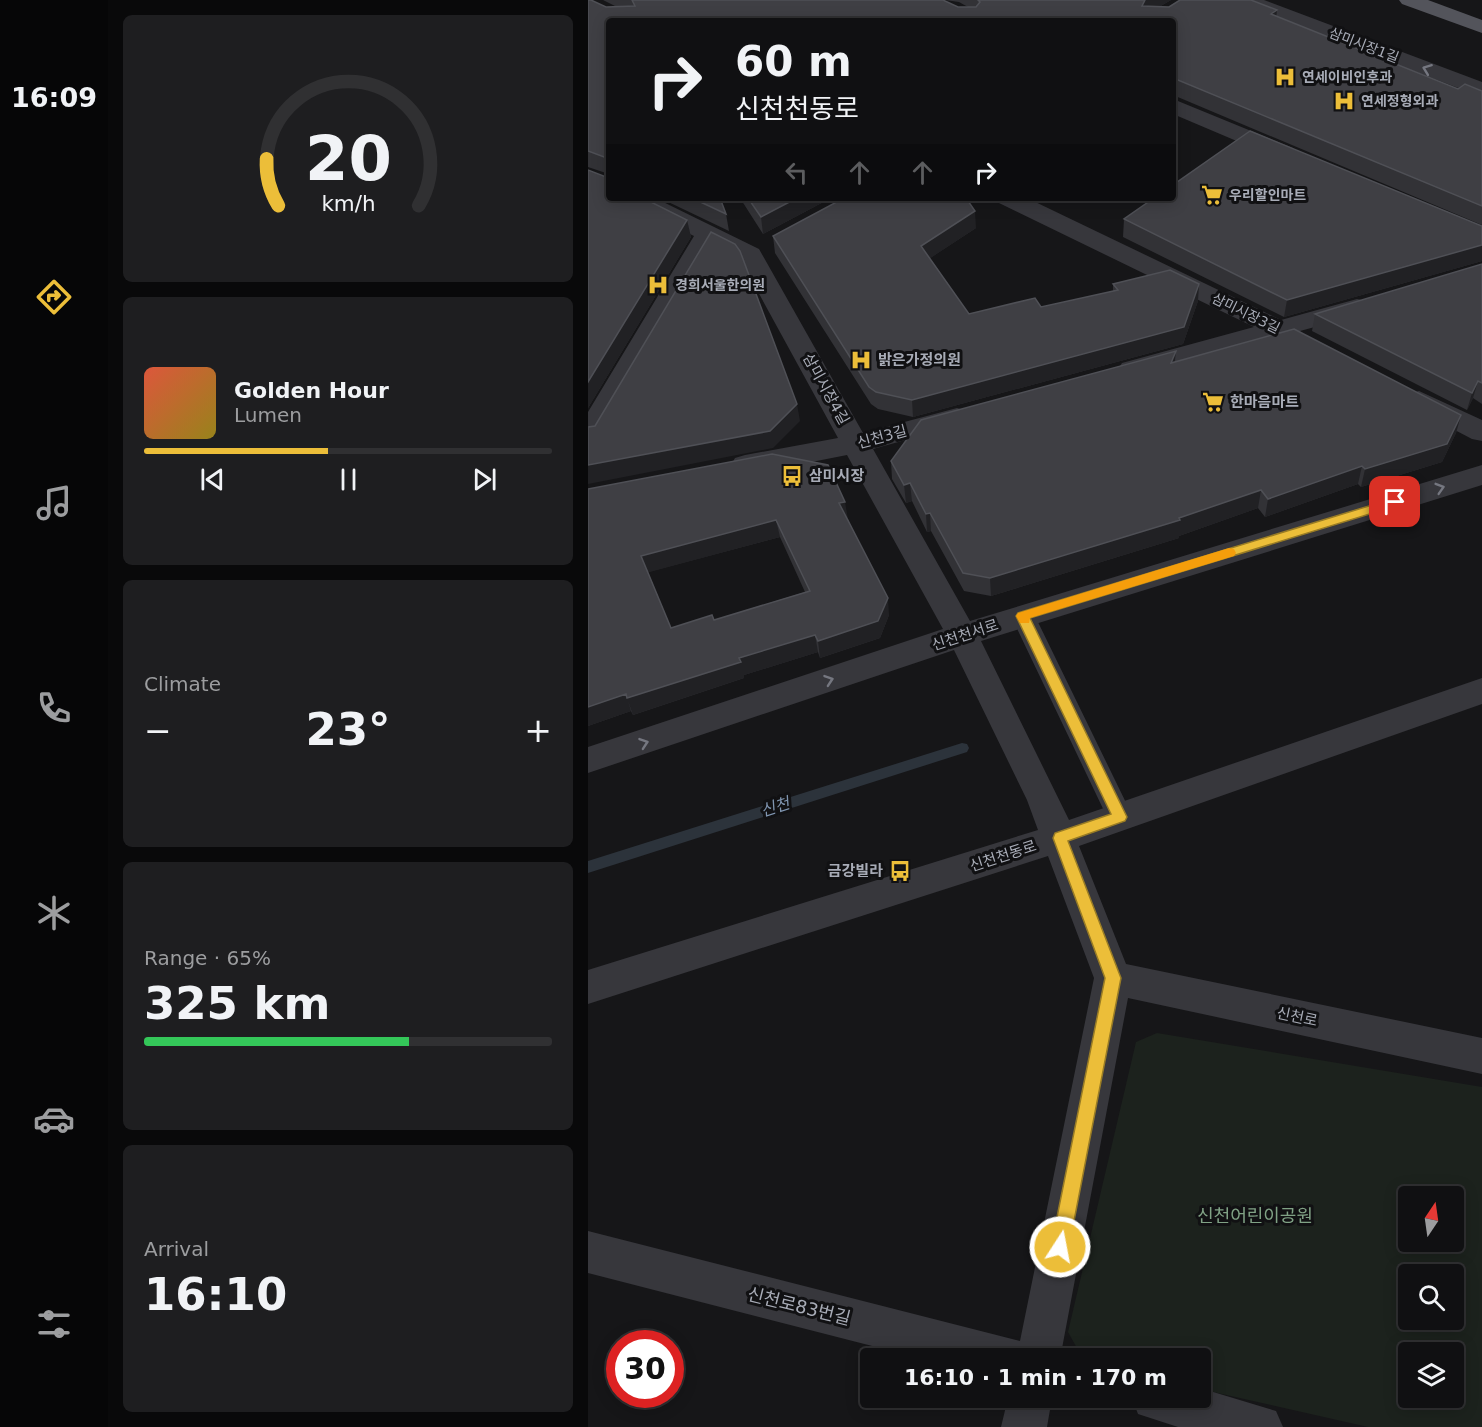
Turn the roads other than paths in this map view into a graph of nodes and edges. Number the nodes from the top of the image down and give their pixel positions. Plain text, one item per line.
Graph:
1 (1245, 0) edge
2 (1409, 0) edge
3 (1482, 27) edge
4 (1482, 90) edge
5 (1176, 107) edge
6 (1305, 162) edge
7 (642, 201) edge
8 (1014, 201) edge
9 (709, 232) junction
10 (1381, 299) edge
11 (1281, 329) junction
12 (1312, 345) edge
13 (1109, 376) edge
14 (1397, 388) edge
15 (983, 410) edge
16 (1482, 432) edge
17 (588, 435) edge
18 (857, 444) junction
19 (717, 471) edge
20 (1482, 475) edge
21 (1023, 616) junction
22 (969, 648) junction
23 (1482, 691) edge
24 (588, 760) edge
25 (1120, 817) junction
26 (1060, 838) junction
27 (1113, 978) junction
28 (588, 987) edge
29 (1482, 1056) edge
30 (588, 1252) edge
31 (966, 1348) edge
32 (1040, 1348) edge
33 (1028, 1408) edge
34 (1191, 1408) edge
35 (1024, 1427) edge
36 (1260, 1427) edge

4 -> 1 street, 삼미시장1길
2 - 3 main road
5 - 6 street
7 - 9 street, 삼미시장4길
8 - 11 street, 삼미시장3길
9 - 17 street
9 - 18 street, 삼미시장4길
10 - 11 street
11 - 12 street, 삼미시장3길
11 - 13 street
14 - 16 street
15 - 18 street, 신천3길
18 - 19 street, 신천3길
18 - 22 street, 삼미시장4길
21 -> 20 street, 신천천서로
21 - 22 street, 신천천서로
21 - 25 lane
24 -> 22 street, 신천천서로
22 - 26 street, 삼미시장4길
23 - 25 street, 신천천동로
25 - 26 street, 신천천동로
26 - 27 street, 삼미시장4길
26 - 28 street, 신천천동로
27 - 29 street, 신천로
27 - 32 street
30 - 31 street, 신천로83번길
33 - 35 street
34 - 36 street

